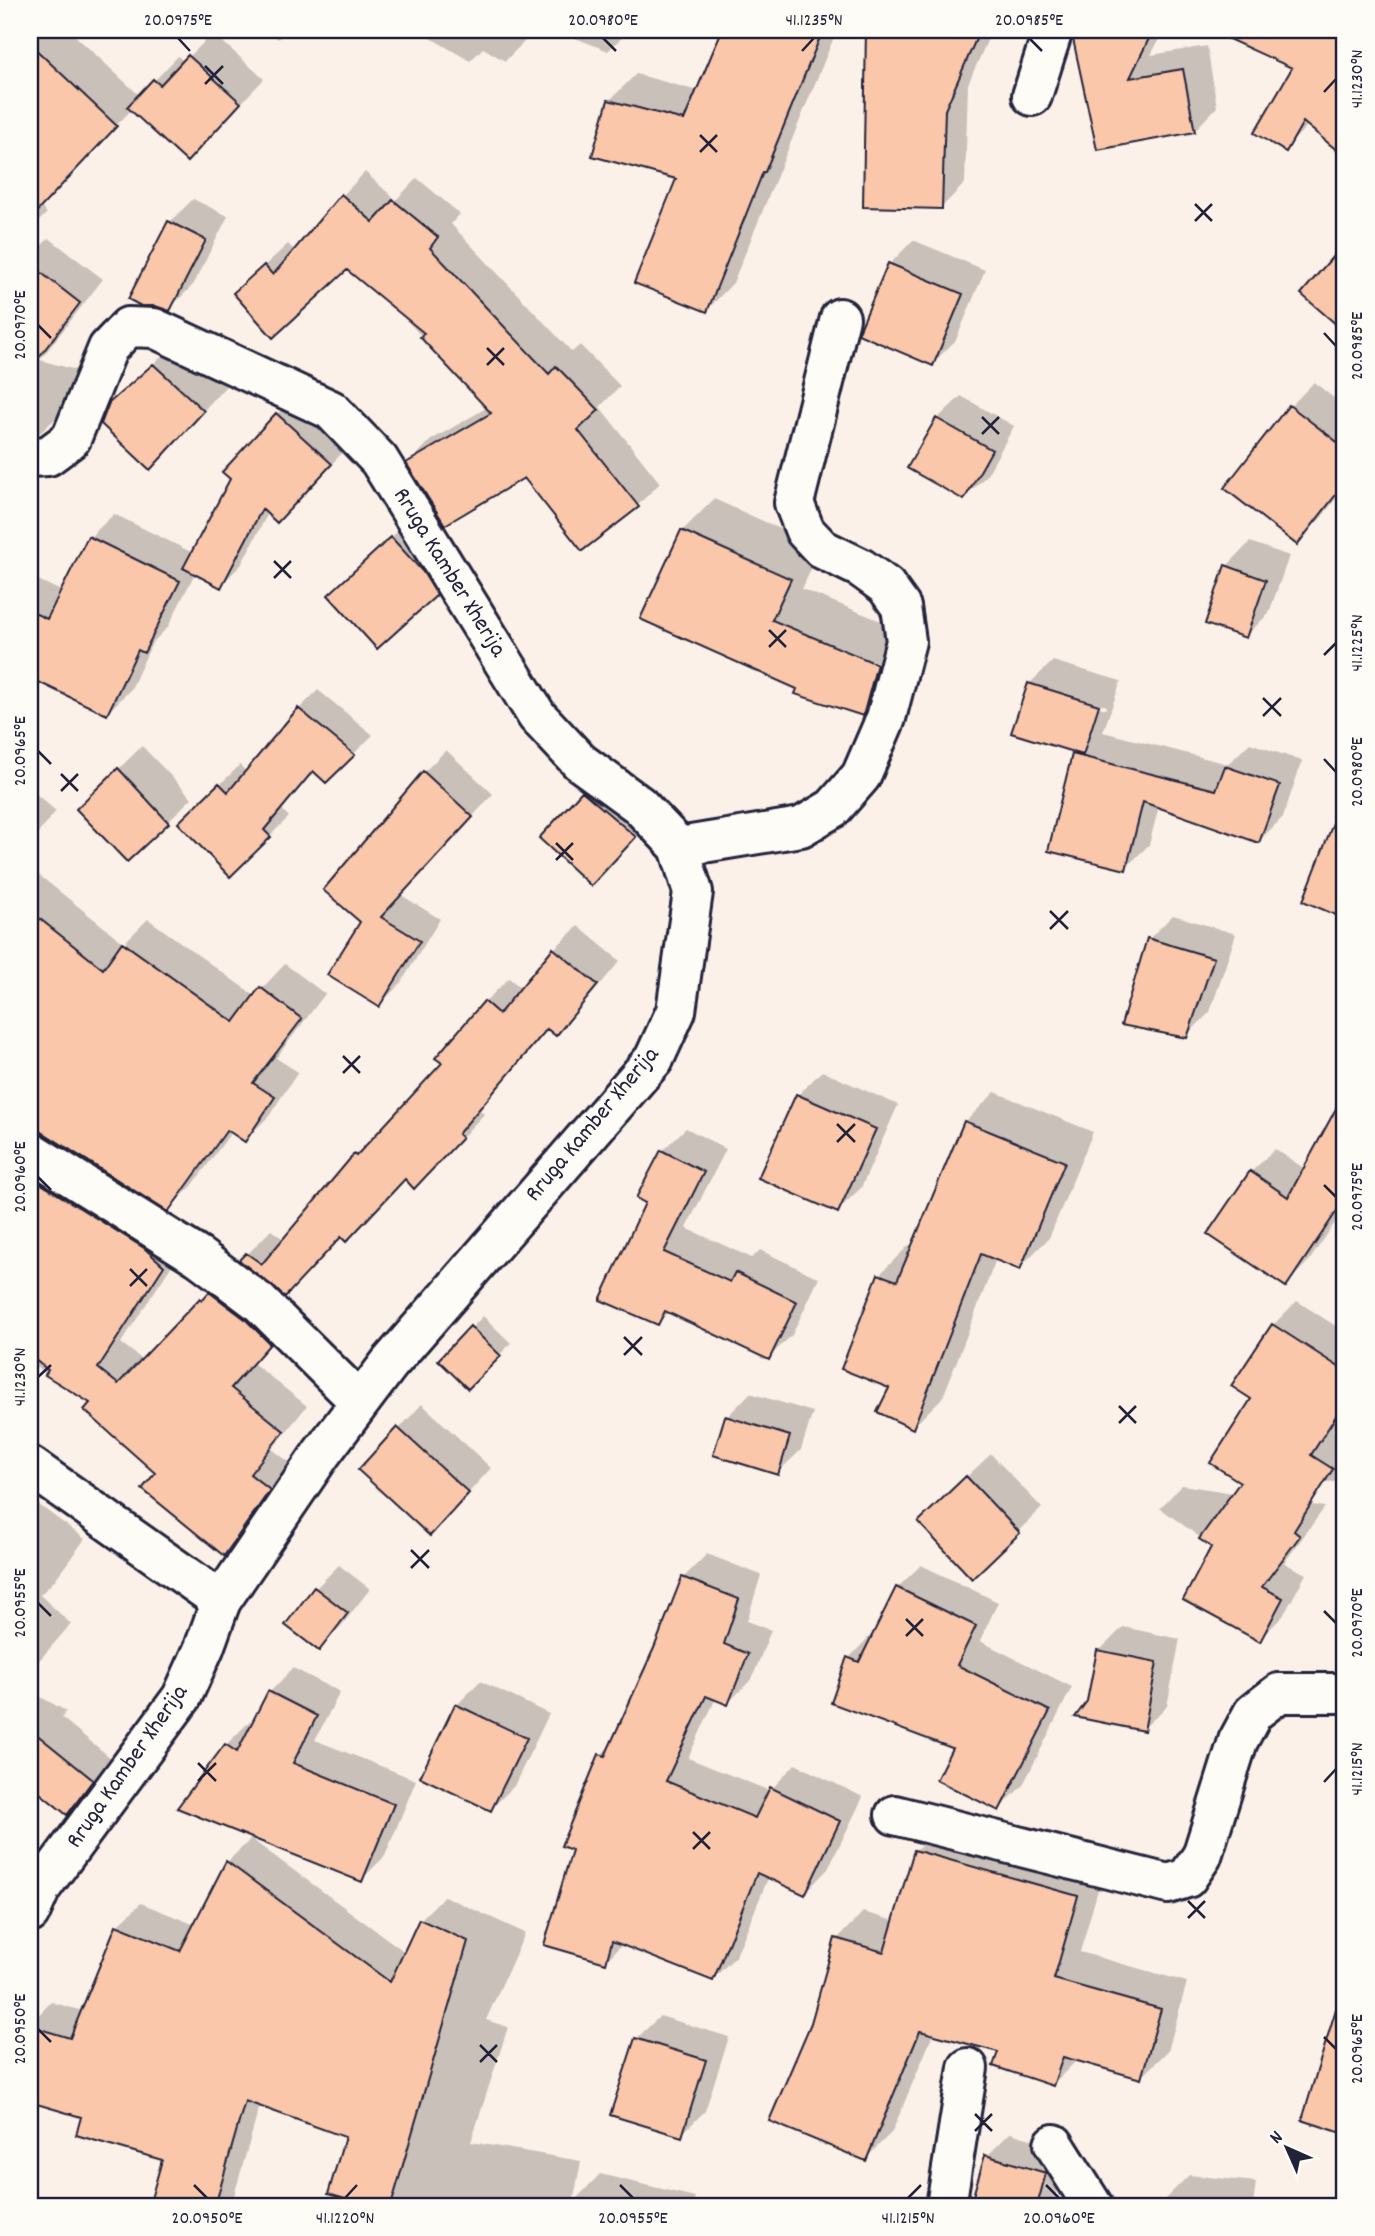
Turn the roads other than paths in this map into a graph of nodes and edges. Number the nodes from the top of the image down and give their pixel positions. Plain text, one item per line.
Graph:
1 (1053, 30) edge
2 (1032, 96) dead end
3 (840, 318) dead end
4 (30, 457) edge
5 (679, 847) junction
6 (30, 1151) edge
7 (359, 1401) junction
8 (30, 1466) edge
9 (221, 1601) junction
10 (1345, 1693) edge
11 (895, 1815) dead end
12 (30, 1913) edge
13 (968, 2068) dead end
14 (1054, 2144) dead end
15 (946, 2206) edge
16 (1093, 2206) edge

1 - 2 street
3 - 5 street
4 - 5 street, Rruga Kamber Xherija
5 - 7 street, Rruga Kamber Xherija
6 - 7 street
7 - 9 street, Rruga Kamber Xherija
8 - 9 street
9 - 12 street, Rruga Kamber Xherija
10 - 11 street
13 - 15 street
14 - 16 street

